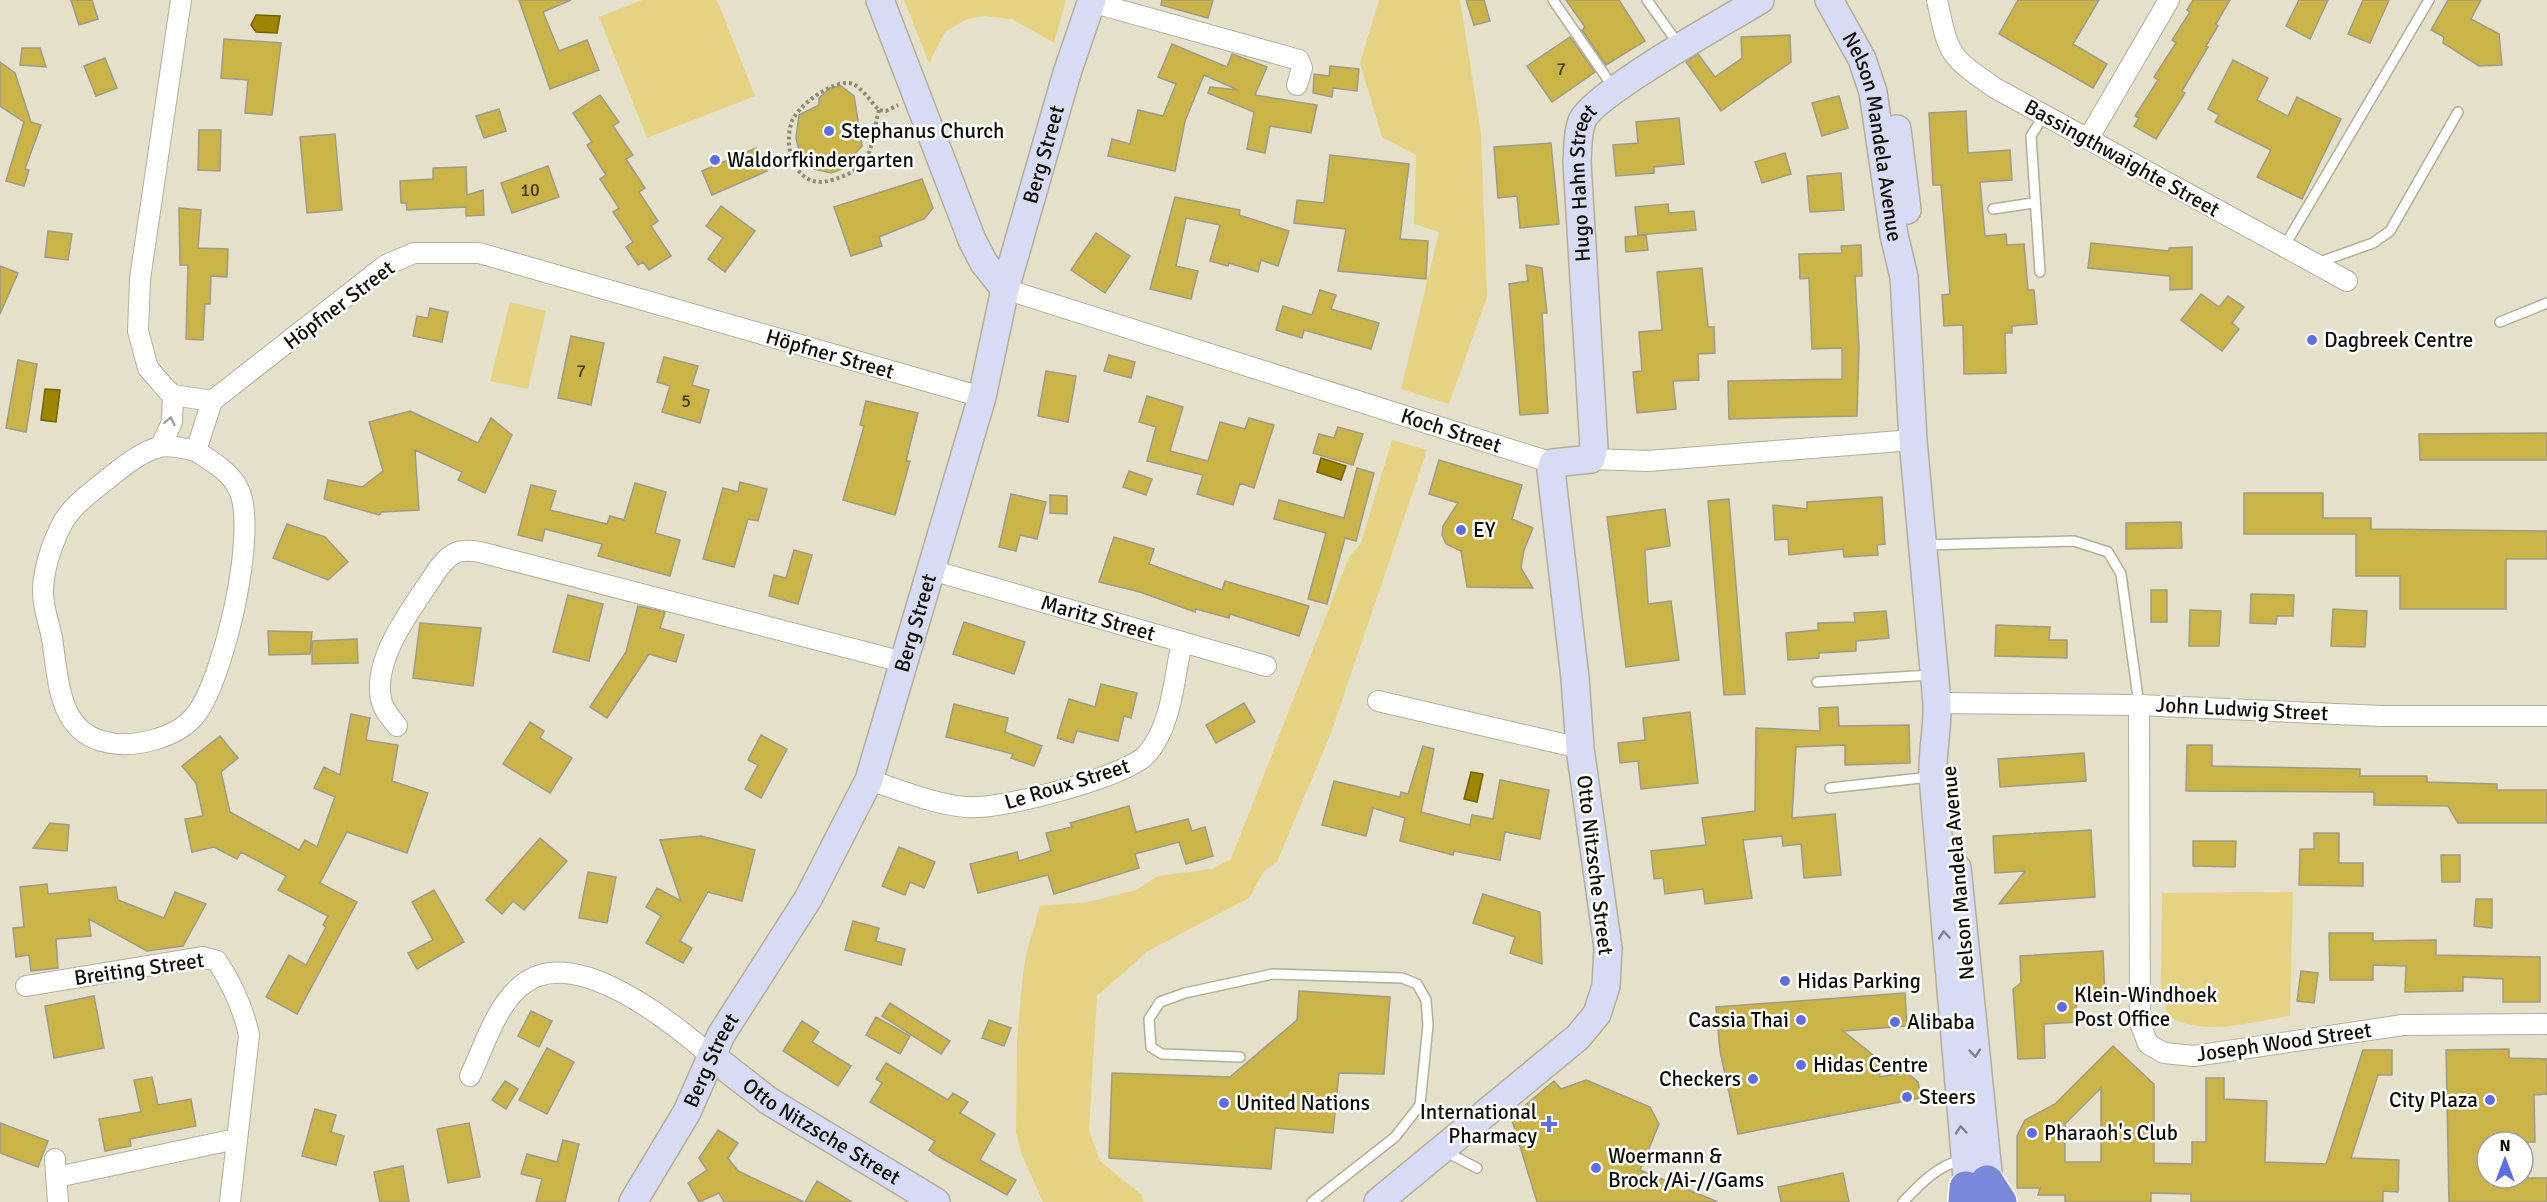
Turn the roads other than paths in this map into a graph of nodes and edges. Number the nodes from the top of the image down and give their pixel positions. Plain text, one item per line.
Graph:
1 (181, 0) edge
2 (880, 0) edge
3 (1553, 0) edge
4 (1647, 0) edge
5 (1760, 0) edge
6 (1829, 0) edge
7 (1850, 0) edge
8 (1936, 0) edge
9 (2169, 0) edge
10 (2429, 0) edge
11 (1092, 1) edge
12 (1680, 47) junction
13 (1296, 85) dead end
14 (1616, 90) junction
15 (2458, 112) dead end
16 (2044, 115) junction
17 (2088, 139) junction
18 (2033, 203) junction
19 (1993, 209) dead end
20 (2284, 247) junction
21 (2315, 264) junction
22 (2040, 272) dead end
23 (1904, 277) junction
24 (2347, 281) dead end
25 (1005, 289) junction
26 (2547, 303) edge
27 (2500, 322) dead end
28 (173, 395) junction
29 (982, 397) junction
30 (212, 400) junction
31 (1913, 441) junction
32 (161, 446) junction
33 (196, 451) junction
34 (1591, 459) junction
35 (1553, 463) junction
36 (1924, 545) junction
37 (931, 570) junction
38 (1182, 642) junction
39 (903, 662) junction
40 (1266, 666) dead end
41 (1935, 674) junction
42 (1817, 682) dead end
43 (1378, 701) dead end
44 (2139, 705) junction
45 (1938, 714) junction
46 (2547, 716) edge
47 (398, 726) dead end
48 (1580, 748) junction
49 (1933, 777) junction
50 (869, 780) junction
51 (1830, 788) dead end
52 (26, 986) dead end
53 (2547, 1024) edge
54 (711, 1056) junction
55 (1240, 1057) dead end
56 (470, 1076) dead end
57 (236, 1139) junction
58 (1444, 1150) junction
59 (1477, 1168) dead end
60 (1977, 1191) edge
61 (58, 1202) edge
62 (230, 1202) edge
63 (633, 1202) edge
64 (936, 1202) edge
65 (1312, 1202) edge
66 (1378, 1202) edge
67 (1903, 1202) edge

1 - 28 street
2 - 25 street
3 - 14 lane
4 - 12 lane
5 - 12 street, Hugo Hahn Street
6 - 23 street, Nelson Mandela Avenue
7 - 23 street, Nelson Mandela Avenue
8 - 16 street, Bassingthwaighte Street
9 - 17 street
10 - 20 lane
11 - 13 street
11 - 25 street, Berg Street
12 - 14 street, Hugo Hahn Street
14 - 34 street, Hugo Hahn Street
15 - 21 lane
16 - 17 street, Bassingthwaighte Street
16 - 18 lane
17 - 20 street, Bassingthwaighte Street
18 - 19 lane
18 - 22 lane
20 - 21 street, Bassingthwaighte Street
21 - 24 street, Bassingthwaighte Street
23 - 31 street, Nelson Mandela Avenue
25 - 29 street, Berg Street
25 - 35 street, Koch Street
26 - 27 lane
28 - 30 street
32 -> 28 street
29 - 30 street, Höpfner Street
29 - 37 street, Berg Street
30 - 33 street
31 - 34 street, Koch Street
31 - 36 street, Nelson Mandela Avenue
32 - 33 street
32 - 33 street
34 - 35 street, Koch Street
35 - 48 street, Otto Nitzsche Street
36 - 41 street, Nelson Mandela Avenue
36 - 44 lane
37 - 38 street, Maritz Street
37 - 39 street, Berg Street
38 - 40 street, Maritz Street
38 - 50 street, Le Roux Street
39 - 47 street
39 - 50 street, Berg Street
41 - 42 lane
41 - 45 street, Nelson Mandela Avenue
43 - 48 street
44 - 45 street, John Ludwig Street
44 - 46 street, John Ludwig Street
44 - 53 street, Joseph Wood Street
45 - 49 street, Nelson Mandela Avenue
45 -> 60 street, Nelson Mandela Avenue
48 - 58 street, Otto Nitzsche Street
49 - 51 lane
60 -> 49 street, Nelson Mandela Avenue
50 - 54 street, Berg Street
52 - 57 street, Breiting Street
54 - 56 street
54 - 63 street, Berg Street
54 - 64 street, Otto Nitzsche Street
55 - 65 lane
57 - 61 street
57 - 62 street, Breiting Street
58 - 59 lane
58 - 66 street, Otto Nitzsche Street
60 - 67 lane

